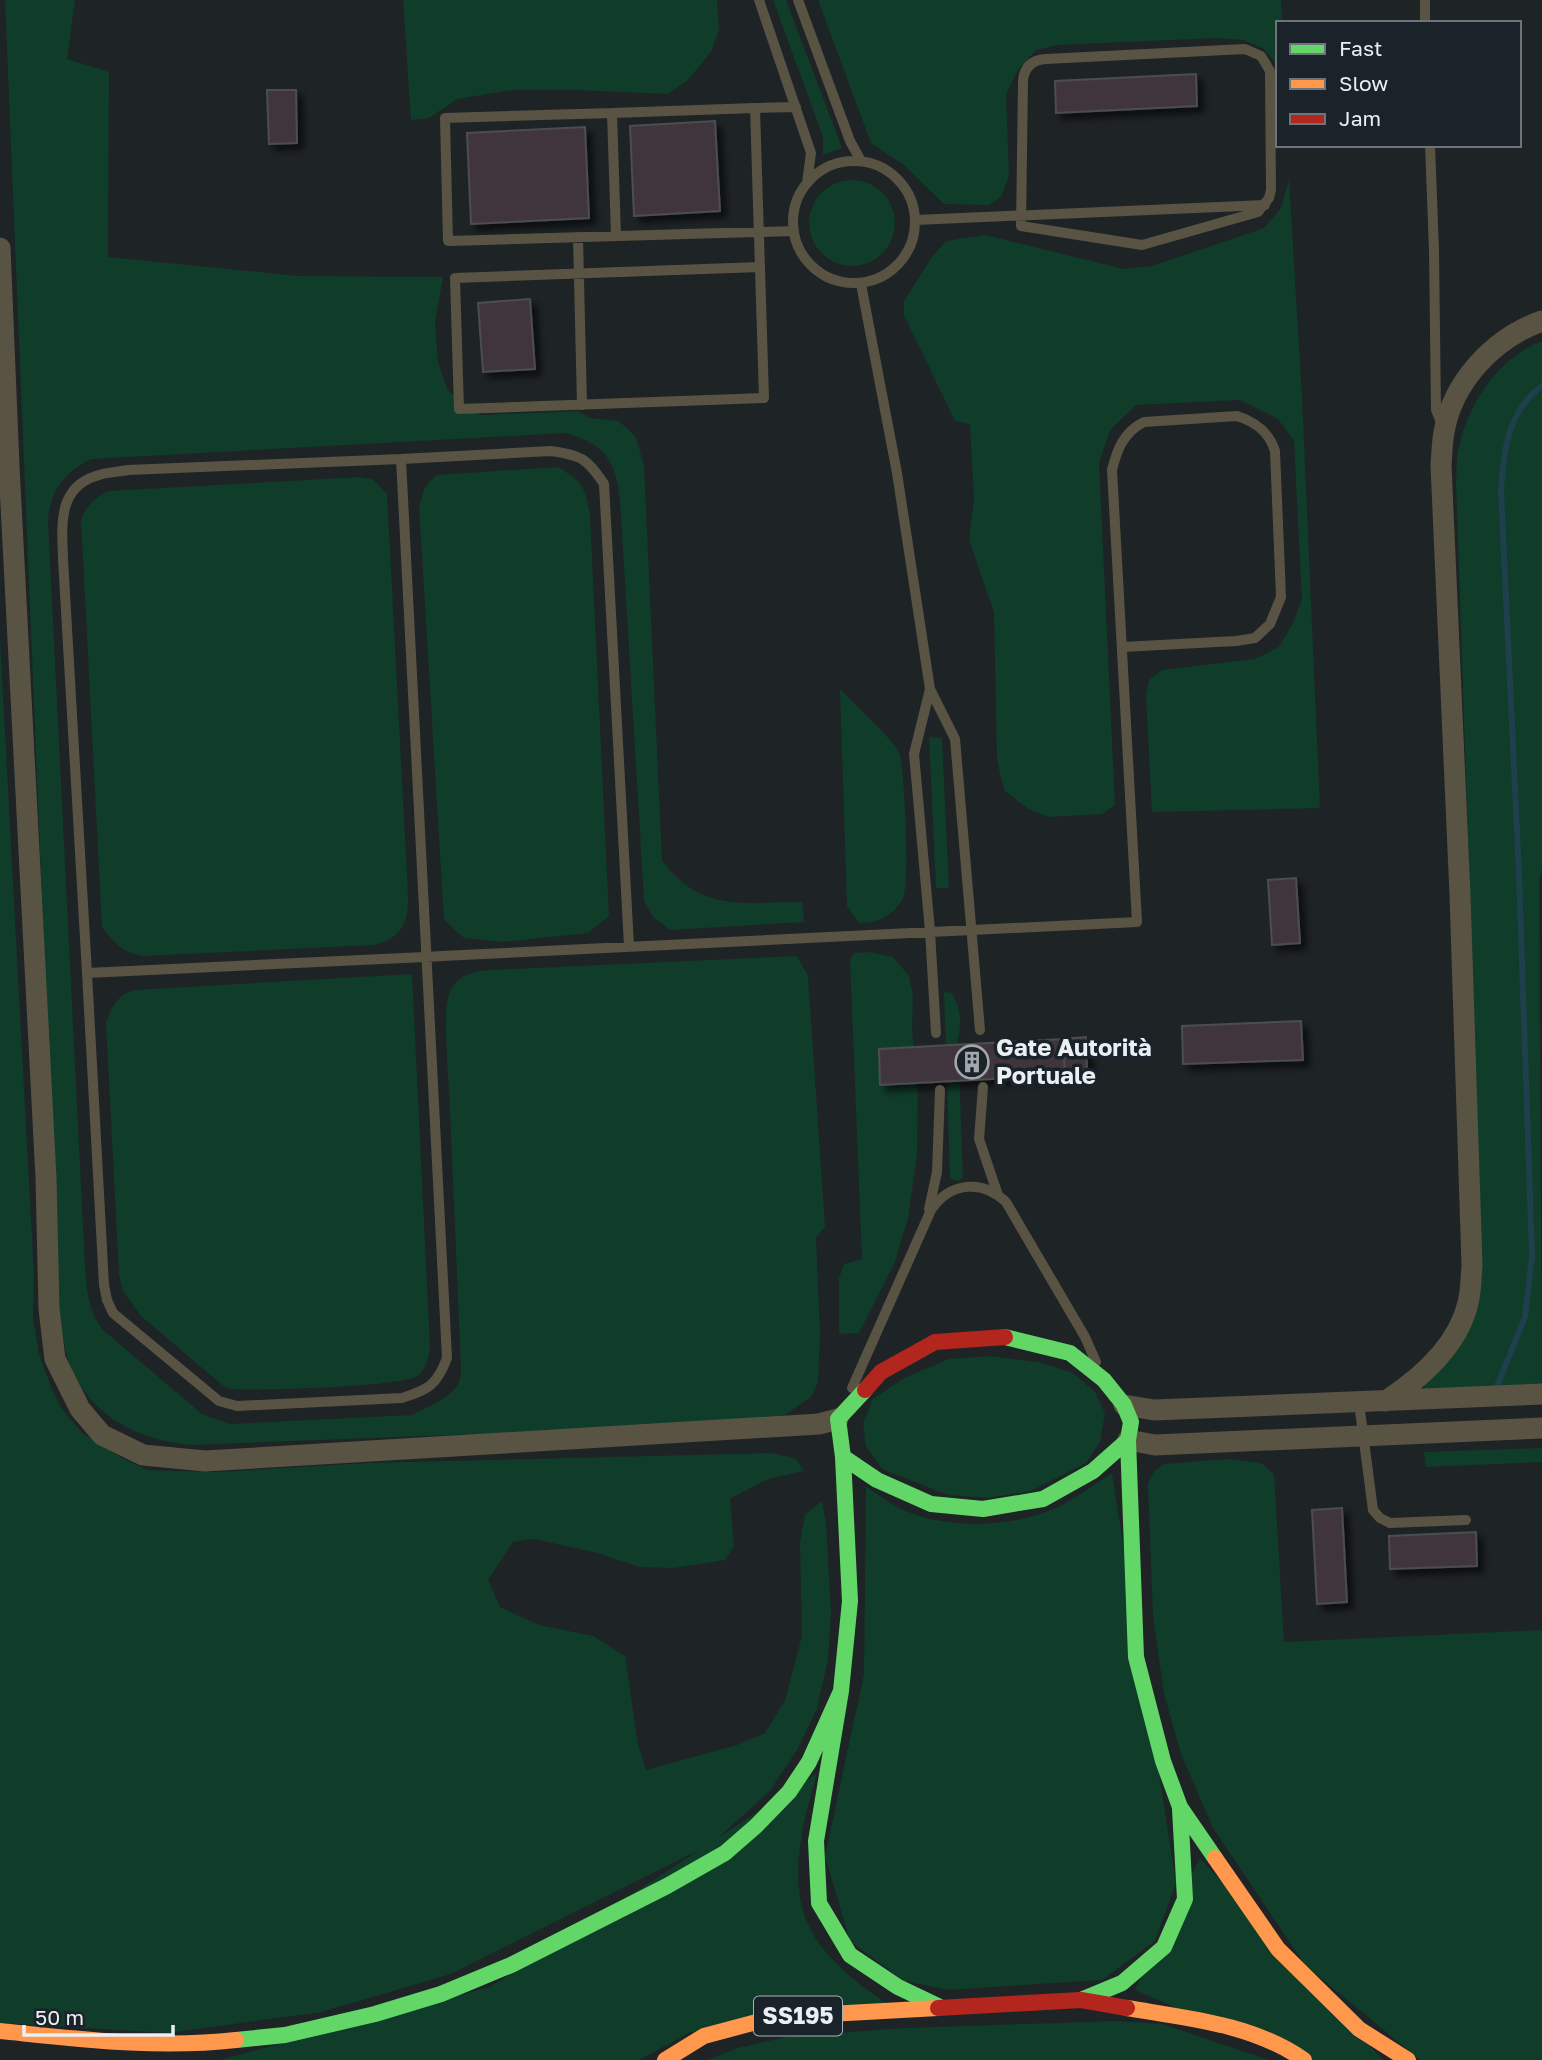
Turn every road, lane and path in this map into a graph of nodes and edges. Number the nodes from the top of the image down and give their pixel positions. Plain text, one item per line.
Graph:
1 (759, 0) edge
2 (798, 0) edge
3 (1424, 0) edge
4 (1425, 21) edge
5 (796, 107) junction
6 (755, 108) junction
7 (612, 113) junction
8 (1430, 147) edge
9 (861, 161) junction
10 (807, 183) junction
11 (1265, 205) junction
12 (1021, 215) junction
13 (915, 220) junction
14 (793, 231) junction
15 (759, 232) junction
16 (616, 236) junction
17 (578, 237) junction
18 (0, 248) edge
19 (760, 267) junction
20 (579, 274) junction
21 (861, 284) junction
22 (1542, 321) edge
23 (582, 405) junction
24 (1444, 431) junction
25 (401, 458) junction
26 (1122, 647) junction
27 (930, 689) junction
28 (970, 930) junction
29 (930, 931) junction
30 (629, 946) junction
31 (425, 957) junction
32 (87, 973) junction
33 (980, 1030) dead end
34 (936, 1033) dead end
35 (983, 1087) dead end
36 (940, 1090) dead end
37 (998, 1195) junction
38 (928, 1218) junction
39 (1104, 1380) junction
40 (1542, 1394) edge
41 (1386, 1401) junction
42 (1359, 1403) junction
43 (1124, 1405) junction
44 (838, 1419) junction
45 (1542, 1428) edge
46 (1363, 1434) junction
47 (1128, 1440) junction
48 (843, 1457) junction
49 (1466, 1520) dead end
50 (841, 1691) junction
51 (1180, 1807) junction
52 (1081, 2000) junction
53 (940, 2007) junction
54 (0, 2031) edge
55 (0, 2046) edge
56 (105, 2057) dead end
57 (665, 2060) edge
58 (1304, 2060) edge
59 (1408, 2060) edge

1 - 5 lane
2 - 9 lane
3 - 4 lane
5 - 6 lane
5 - 10 lane
6 - 7 lane
6 - 15 lane
7 - 16 lane
7 - 17 lane
8 - 24 lane
9 - 10 lane
9 - 13 lane
10 - 14 lane
11 - 12 lane
11 - 12 lane
11 - 12 lane
12 - 13 lane
13 - 21 lane
14 - 15 lane
14 - 21 lane
15 - 16 lane
15 - 19 lane
16 - 17 lane
17 - 20 lane
18 - 44 street
19 - 20 lane
19 - 23 lane
20 - 23 lane
20 - 23 lane
21 - 27 lane
22 - 24 street
24 - 41 street
25 - 30 lane
25 - 31 lane
25 - 32 lane
26 - 26 lane
26 - 28 lane
27 - 28 lane
27 - 29 lane
28 - 29 lane
28 - 33 lane
29 - 30 lane
29 - 34 lane
30 - 31 lane
31 - 32 lane
31 - 32 lane
35 - 37 lane
36 - 38 lane
37 - 38 lane
37 - 39 lane
38 - 44 lane
39 - 43 main road
39 - 44 main road
40 - 41 street
41 - 42 street
42 - 43 street
42 - 46 lane
43 - 47 main road
44 - 48 main road
45 - 46 street
46 - 47 street
46 - 49 lane
47 - 48 main road
47 - 51 main road
48 - 50 main road
50 - 53 main road
50 - 54 main road
51 - 52 main road
51 - 59 main road
52 - 53 main road
52 - 58 main road
53 - 57 main road, SS195
55 - 56 main road

